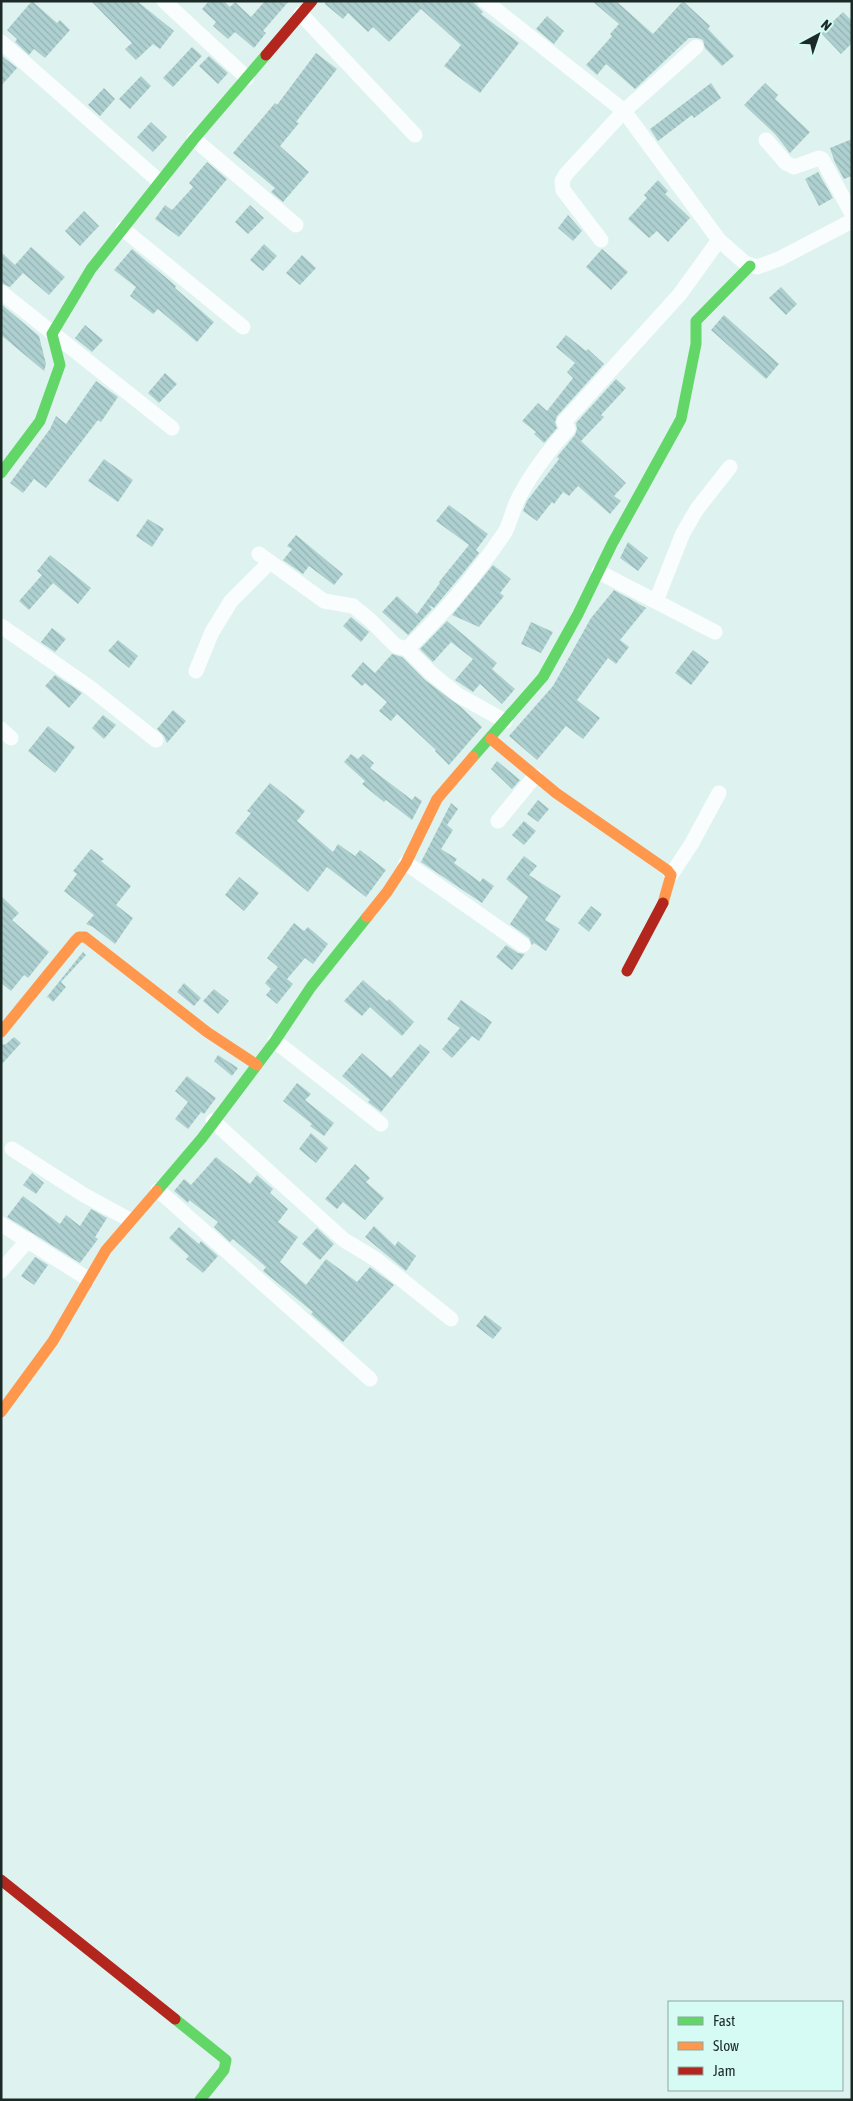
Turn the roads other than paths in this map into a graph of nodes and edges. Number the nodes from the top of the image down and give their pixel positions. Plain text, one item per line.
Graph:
1 (164, 1) edge
2 (312, 1) edge
3 (484, 1) edge
4 (301, 14) junction
5 (1, 42) edge
6 (696, 47) dead end
7 (247, 78) junction
8 (624, 111) junction
9 (415, 136) dead end
10 (194, 139) junction
11 (766, 140) dead end
12 (160, 182) junction
13 (852, 214) edge
14 (852, 221) edge
15 (296, 226) dead end
16 (123, 229) junction
17 (601, 240) dead end
18 (720, 240) junction
19 (750, 266) junction
20 (1, 292) edge
21 (243, 327) dead end
22 (52, 334) junction
23 (172, 428) dead end
24 (730, 467) dead end
25 (1, 473) edge
26 (599, 572) junction
27 (656, 601) junction
28 (1, 626) edge
29 (715, 632) dead end
30 (407, 650) junction
31 (196, 671) dead end
32 (505, 722) junction
33 (491, 739) junction
34 (156, 740) dead end
35 (535, 776) junction
36 (719, 793) dead end
37 (498, 821) dead end
38 (406, 862) junction
39 (671, 875) junction
40 (524, 944) dead end
41 (627, 971) dead end
42 (1, 1032) edge
43 (275, 1041) junction
44 (257, 1066) junction
45 (213, 1121) junction
46 (381, 1124) dead end
47 (12, 1149) dead end
48 (158, 1190) junction
49 (130, 1220) junction
50 (1, 1224) edge
51 (28, 1240) junction
52 (1, 1271) edge
53 (88, 1279) junction
54 (451, 1319) dead end
55 (370, 1379) dead end
56 (1, 1412) edge
57 (1, 1880) edge
58 (200, 2100) edge

1 - 7 street
2 - 4 street
3 - 8 street
4 - 7 street
4 - 9 street
5 - 12 street
6 - 8 street
7 - 10 street
8 - 17 street
8 - 18 street
10 - 12 street
10 - 15 street
11 - 13 street
12 - 16 street
14 - 19 street
16 - 21 street
16 - 22 street
18 - 19 street
18 - 30 street
19 - 26 street
20 - 22 street
22 - 23 street
22 - 25 street
24 - 27 street
26 - 27 street
26 - 32 street
27 - 29 street
28 - 34 street
30 - 31 street
30 - 32 street
32 - 33 street
33 - 35 street
33 - 38 street
35 - 37 street
35 - 39 street
36 - 39 street
38 - 40 street
38 - 43 street
39 - 41 street
42 - 44 street
43 - 44 street
43 - 46 street
44 - 45 street
45 - 48 street
45 - 54 street
47 - 49 street
48 - 49 street
48 - 55 street
49 - 53 street
50 - 51 street
51 - 52 street
51 - 53 street
53 - 56 street
57 - 58 street

